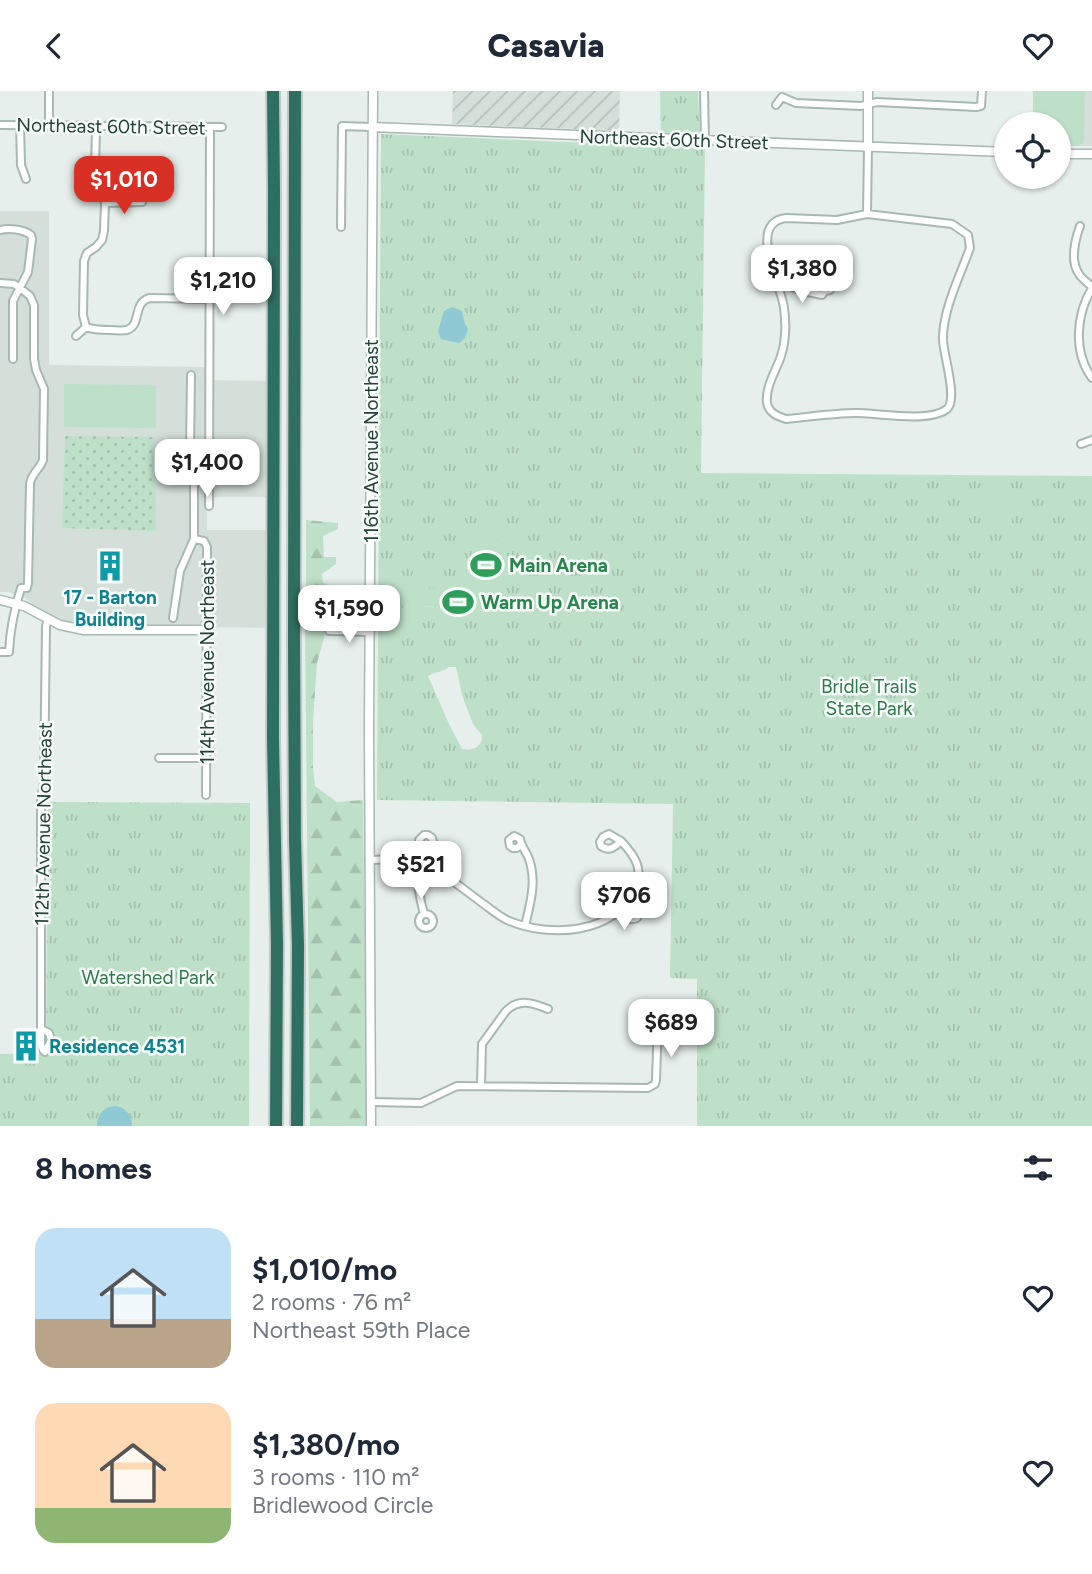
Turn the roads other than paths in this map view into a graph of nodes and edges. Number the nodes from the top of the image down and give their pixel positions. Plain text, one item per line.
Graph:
1 (49, 91) edge
2 (273, 91) edge
3 (295, 91) edge
4 (373, 91) edge
5 (705, 91) edge
6 (868, 91) edge
7 (982, 91) edge
8 (781, 94) edge
9 (867, 104) junction
10 (776, 105) dead end
11 (0, 125) edge
12 (20, 125) junction
13 (49, 126) junction
14 (96, 127) junction
15 (210, 127) junction
16 (222, 127) dead end
17 (372, 127) junction
18 (705, 140) junction
19 (868, 147) junction
20 (994, 152) edge
21 (1071, 154) edge
22 (1092, 154) edge
23 (26, 179) dead end
24 (142, 202) dead end
25 (105, 203) junction
26 (867, 214) junction
27 (1080, 226) dead end
28 (341, 227) dead end
29 (0, 230) edge
30 (776, 281) junction
31 (0, 283) edge
32 (20, 288) junction
33 (1092, 288) edge
34 (830, 290) dead end
35 (210, 299) junction
36 (86, 327) junction
37 (76, 336) dead end
38 (13, 359) dead end
39 (191, 375) dead end
40 (1092, 378) edge
41 (1092, 440) edge
42 (1081, 443) dead end
43 (209, 506) dead end
44 (194, 539) junction
45 (0, 600) edge
46 (16, 603) junction
47 (173, 618) dead end
48 (48, 620) junction
49 (206, 630) junction
50 (329, 631) dead end
51 (370, 632) junction
52 (0, 652) edge
53 (159, 758) dead end
54 (206, 758) junction
55 (206, 795) dead end
56 (621, 841) dead end
57 (520, 845) dead end
58 (424, 848) dead end
59 (369, 860) junction
60 (419, 862) junction
61 (624, 905) junction
62 (424, 914) dead end
63 (525, 926) junction
64 (548, 1009) dead end
65 (658, 1022) dead end
66 (41, 1028) dead end
67 (481, 1086) junction
68 (371, 1102) junction
69 (276, 1126) edge
70 (297, 1126) edge
71 (371, 1126) edge

1 - 13 street
2 - 69 highway
3 - 70 highway
4 - 17 street, 116th Avenue Northeast
5 - 18 street
6 - 9 street
7 - 9 street
8 - 9 street
8 - 10 street
9 - 19 street
11 - 12 street, Northeast 60th Street
12 - 13 street, Northeast 60th Street
12 - 23 street
13 - 14 street, Northeast 60th Street
14 - 15 street, Northeast 60th Street
14 - 25 street
15 - 16 street, Northeast 60th Street
15 - 35 street
17 - 18 street, Northeast 60th Street
17 - 28 street, Northeast 60th Street
17 - 51 street, 116th Avenue Northeast
18 - 19 street, Northeast 60th Street
19 - 20 street, Northeast 60th Street
19 - 26 street
21 - 22 street
24 - 25 street
25 - 36 street
26 - 30 street
26 - 30 street
27 - 33 street
29 - 32 street
30 - 34 street
31 - 32 street
32 - 38 street
32 - 46 street
33 - 40 street
35 - 36 street
35 - 43 street
36 - 37 street
39 - 44 street
41 - 42 street
44 - 47 street
44 - 49 street, 114th Avenue Northeast
45 - 46 street
46 - 48 street
46 - 52 street
48 - 49 street
48 - 66 street, 112th Avenue Northeast
49 - 54 street, 114th Avenue Northeast
50 - 51 street
51 - 59 street, 116th Avenue Northeast
53 - 54 street
54 - 55 street, 114th Avenue Northeast
56 - 61 street
57 - 63 street
58 - 60 street
59 - 60 street
59 - 68 street, 116th Avenue Northeast
60 - 62 street
60 - 63 street
61 - 61 street
61 - 63 street
64 - 67 street
65 - 67 street
67 - 68 street
68 - 71 street, 116th Avenue Northeast

